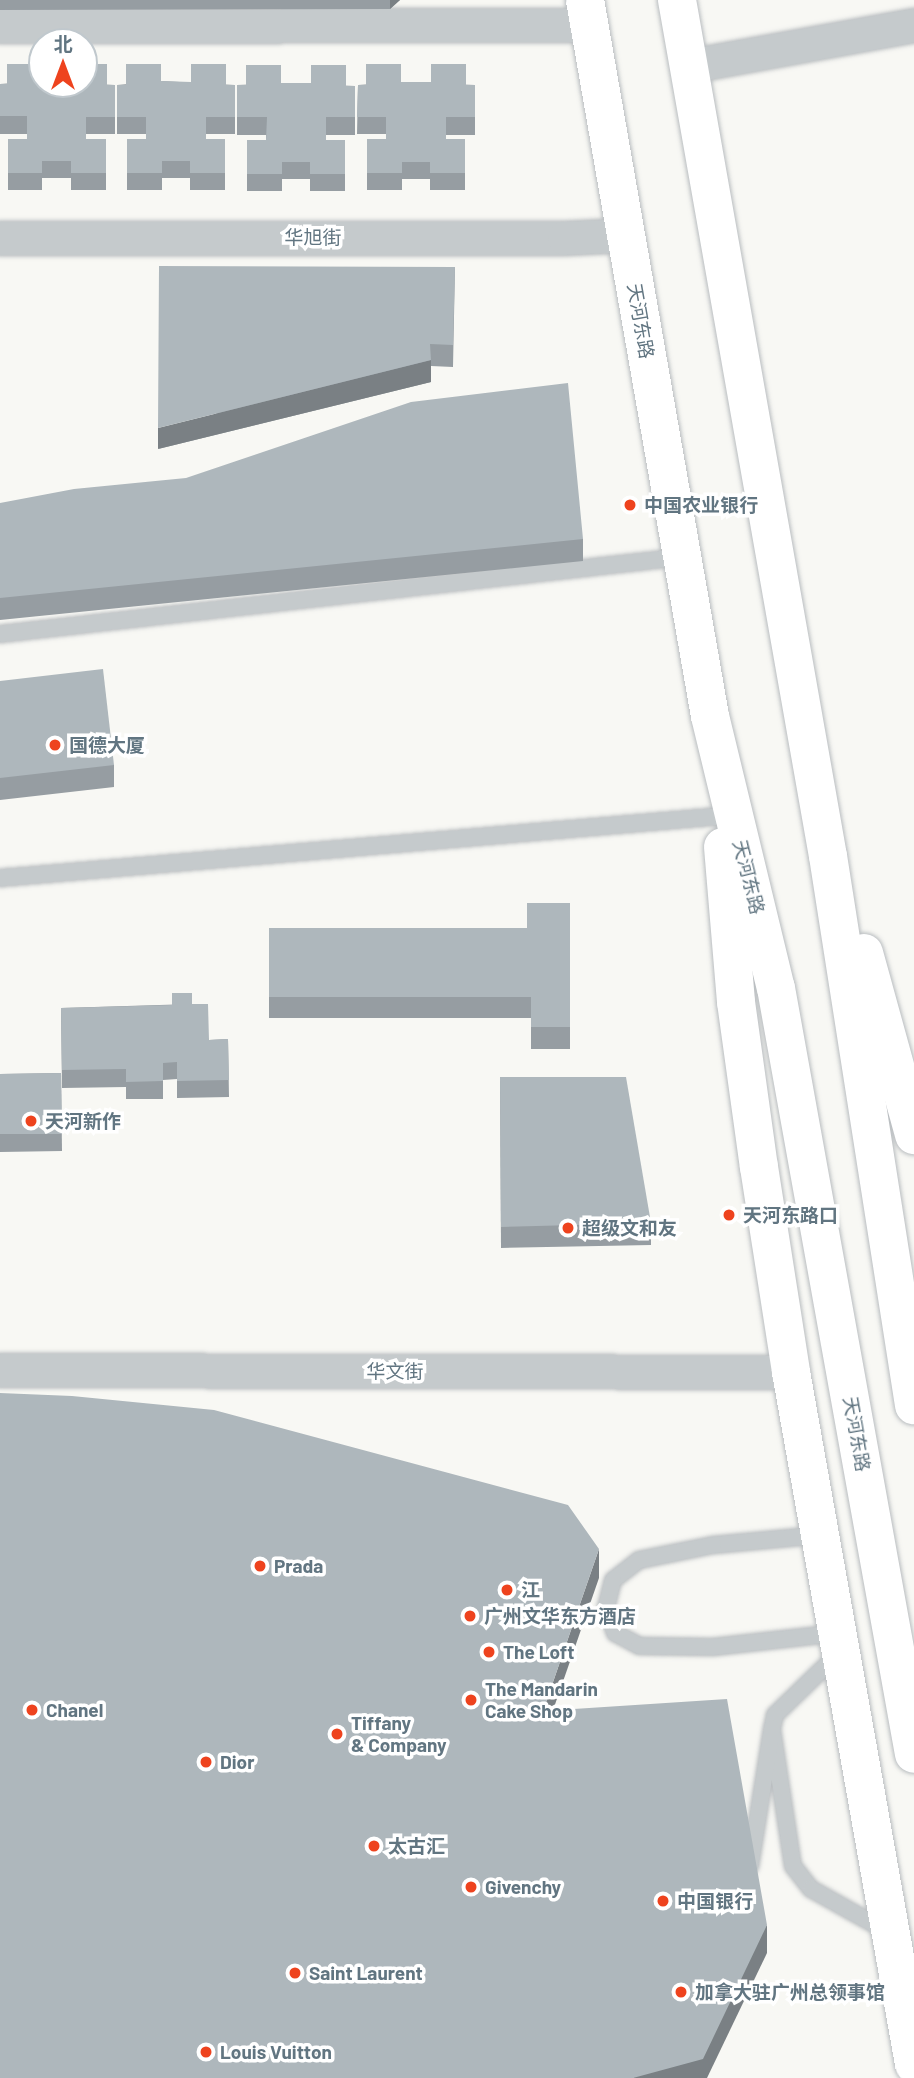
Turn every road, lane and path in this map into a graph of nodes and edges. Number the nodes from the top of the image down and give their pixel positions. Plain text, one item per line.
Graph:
1 (677, 0) edge
2 (587, 13) edge
3 (914, 25) edge
4 (0, 26) edge
5 (688, 66) junction
6 (626, 235) junction
7 (0, 238) edge
8 (682, 557) junction
9 (0, 634) edge
10 (710, 716) junction
11 (721, 816) junction
12 (828, 856) junction
13 (0, 878) edge
14 (914, 1135) edge
15 (0, 1370) edge
16 (791, 1372) junction
17 (914, 1405) edge
18 (821, 1535) junction
19 (840, 1642) junction
20 (772, 1729) junction
21 (914, 1754) edge
22 (747, 1884) edge
23 (889, 1933) junction
24 (908, 2009) edge
25 (914, 2064) edge
26 (889, 2078) edge

1 - 5 highway
2 - 4 street
2 - 6 highway, 天河东路
3 - 5 street
5 - 12 highway
6 - 7 street, 华旭街
6 - 8 highway, 天河东路
8 - 9 lane
8 - 10 highway, 天河东路
10 - 11 highway
10 - 21 highway, 天河东路
11 - 13 lane
11 - 16 highway
12 - 14 highway
12 - 17 highway
15 - 16 street, 华文街
16 - 18 highway
18 - 19 highway
18 - 19 lane
19 - 20 lane
19 - 23 highway
20 - 22 lane
20 - 23 lane
23 - 24 highway
24 - 25 highway
24 - 26 highway

